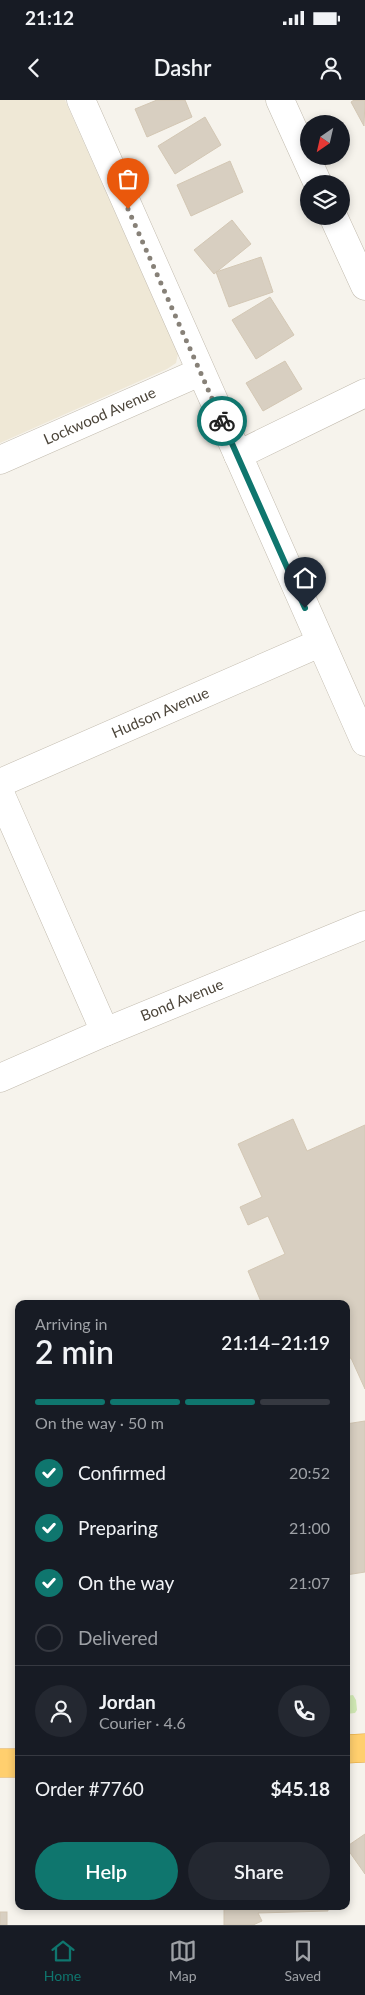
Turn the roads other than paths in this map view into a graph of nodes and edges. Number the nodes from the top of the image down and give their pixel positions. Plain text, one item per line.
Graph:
1 (81, 100) edge
2 (280, 100) edge
3 (314, 175) edge
4 (337, 225) edge
5 (365, 286) edge
6 (200, 372) junction
7 (365, 393) edge
8 (238, 455) junction
9 (0, 460) edge
10 (320, 642) junction
11 (365, 742) edge
12 (0, 783) edge
13 (0, 794) edge
14 (365, 925) edge
15 (105, 1032) junction
16 (0, 1078) edge
17 (365, 1748) edge
18 (350, 1749) edge
19 (15, 1763) edge
20 (0, 1764) edge

1 - 6 street
2 - 3 street
4 - 5 street
6 - 8 street
6 - 9 street, Lockwood Avenue
7 - 8 street
8 - 10 street
10 - 11 street
10 - 12 street, Hudson Avenue
13 - 15 street
14 - 15 street, Bond Avenue
15 - 16 street, Bond Avenue
17 - 18 highway
19 - 20 highway

